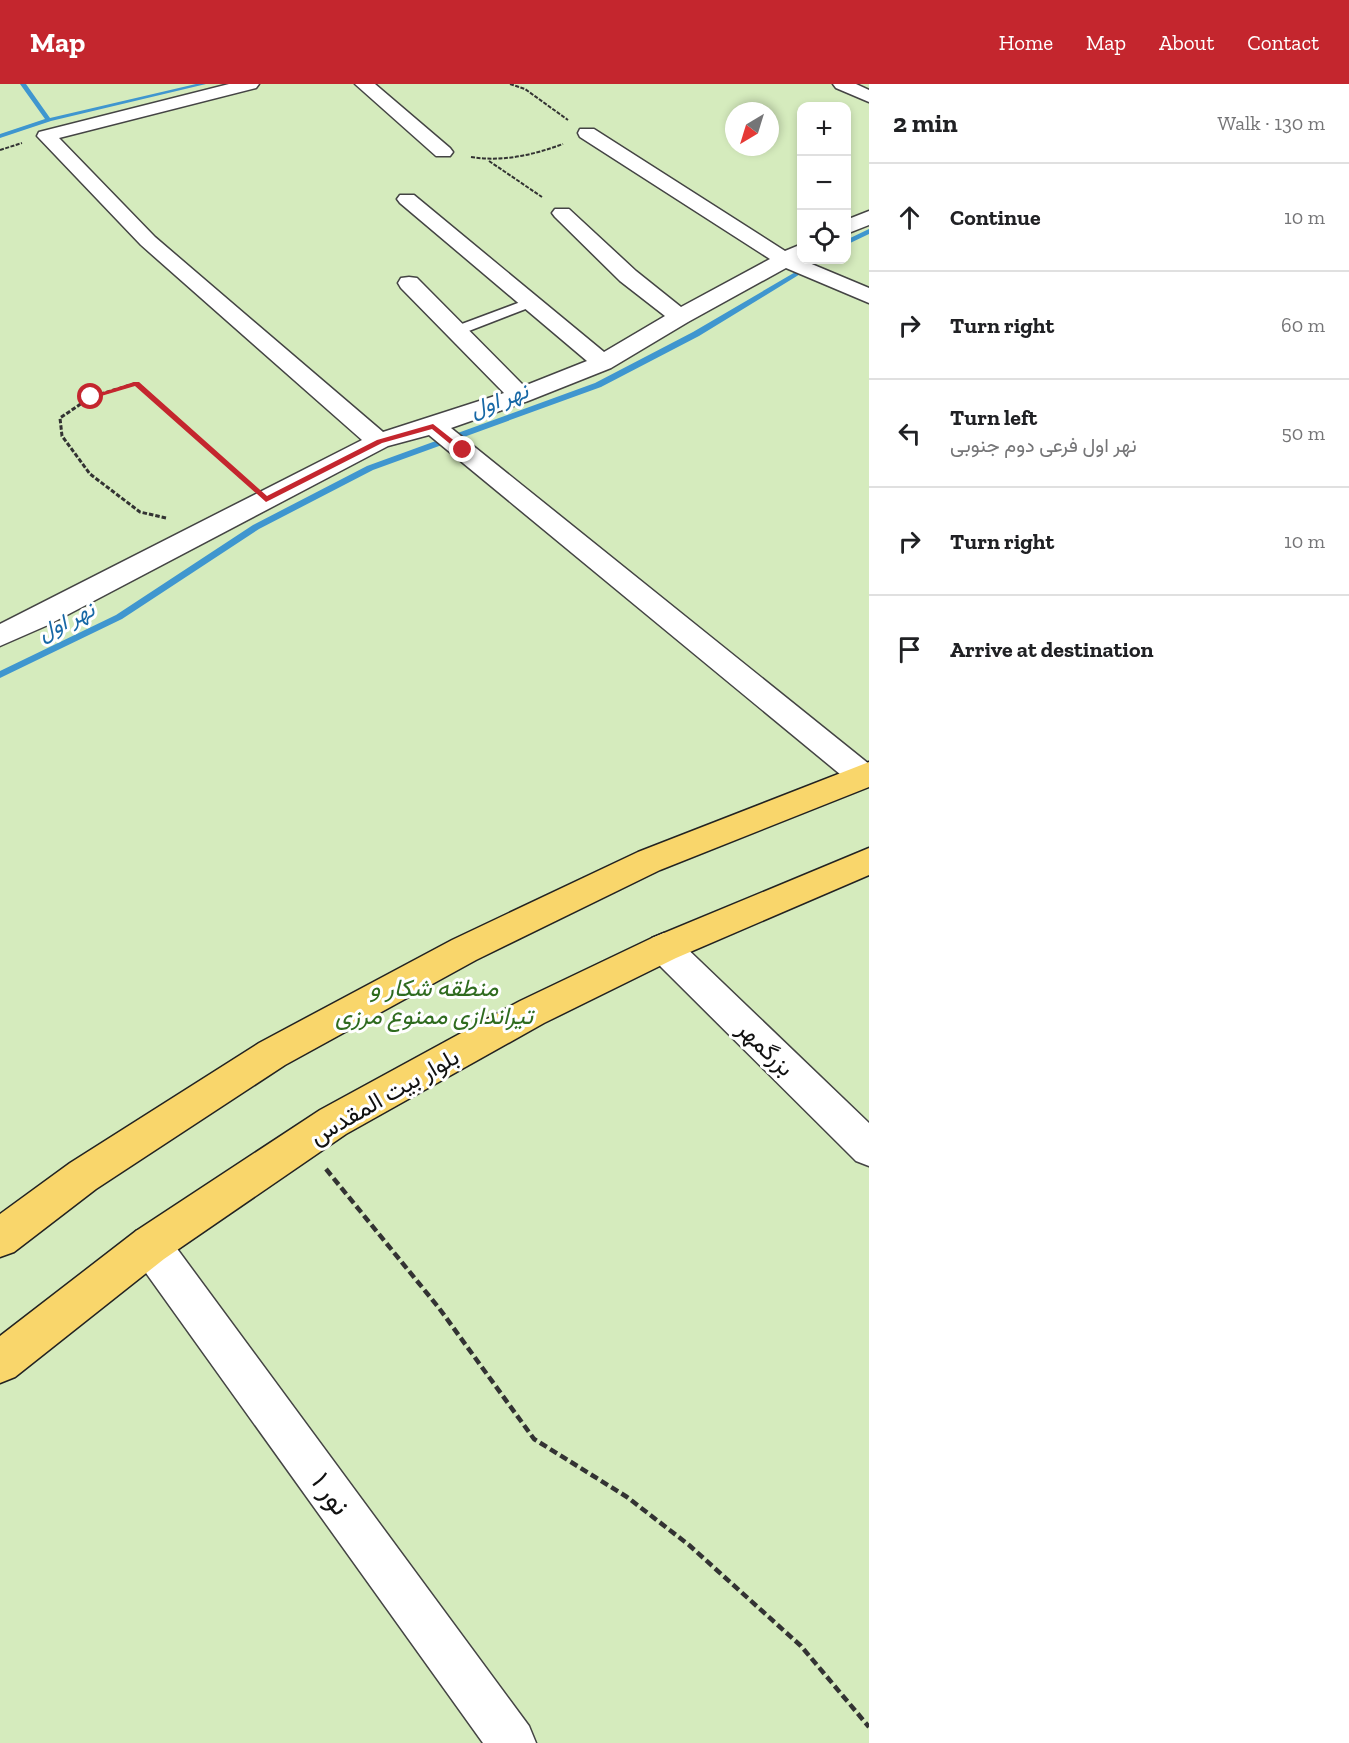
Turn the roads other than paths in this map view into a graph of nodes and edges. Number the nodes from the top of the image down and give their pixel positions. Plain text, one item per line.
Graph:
1 (250, 84) edge
2 (364, 84) edge
3 (842, 84) edge
4 (869, 97) edge
5 (586, 134) road end
6 (443, 152) road end
7 (407, 199) dead end
8 (562, 213) road end
9 (869, 217) edge
10 (851, 226) edge
11 (794, 258) edge
12 (409, 284) dead end
13 (869, 297) edge
14 (531, 302) junction
15 (680, 316) junction
16 (456, 331) junction
17 (603, 363) junction
18 (520, 396) junction
19 (437, 429) junction
20 (380, 441) junction
21 (0, 636) edge
22 (866, 775) edge
23 (869, 861) edge
24 (664, 948) junction
25 (869, 1148) edge
26 (0, 1238) edge
27 (150, 1245) junction
28 (0, 1362) edge
29 (512, 1743) edge

1 - 20 street
2 - 6 street
3 - 4 street
5 - 11 street
7 - 14 street
8 - 15 street
9 - 10 street
11 - 13 street
11 - 15 street
12 - 16 street
14 - 16 lane
14 - 17 street
15 - 17 street
16 - 18 street
17 - 18 street
18 - 19 street
19 - 20 street
19 - 22 street
20 - 21 street
22 - 26 main road
23 - 24 main road, بلوار بیت المقدس
24 - 25 street, بزرگمهر
24 - 27 main road, بلوار بیت المقدس
27 - 28 main road, بلوار بیت المقدس
27 - 29 street, نور ۱

